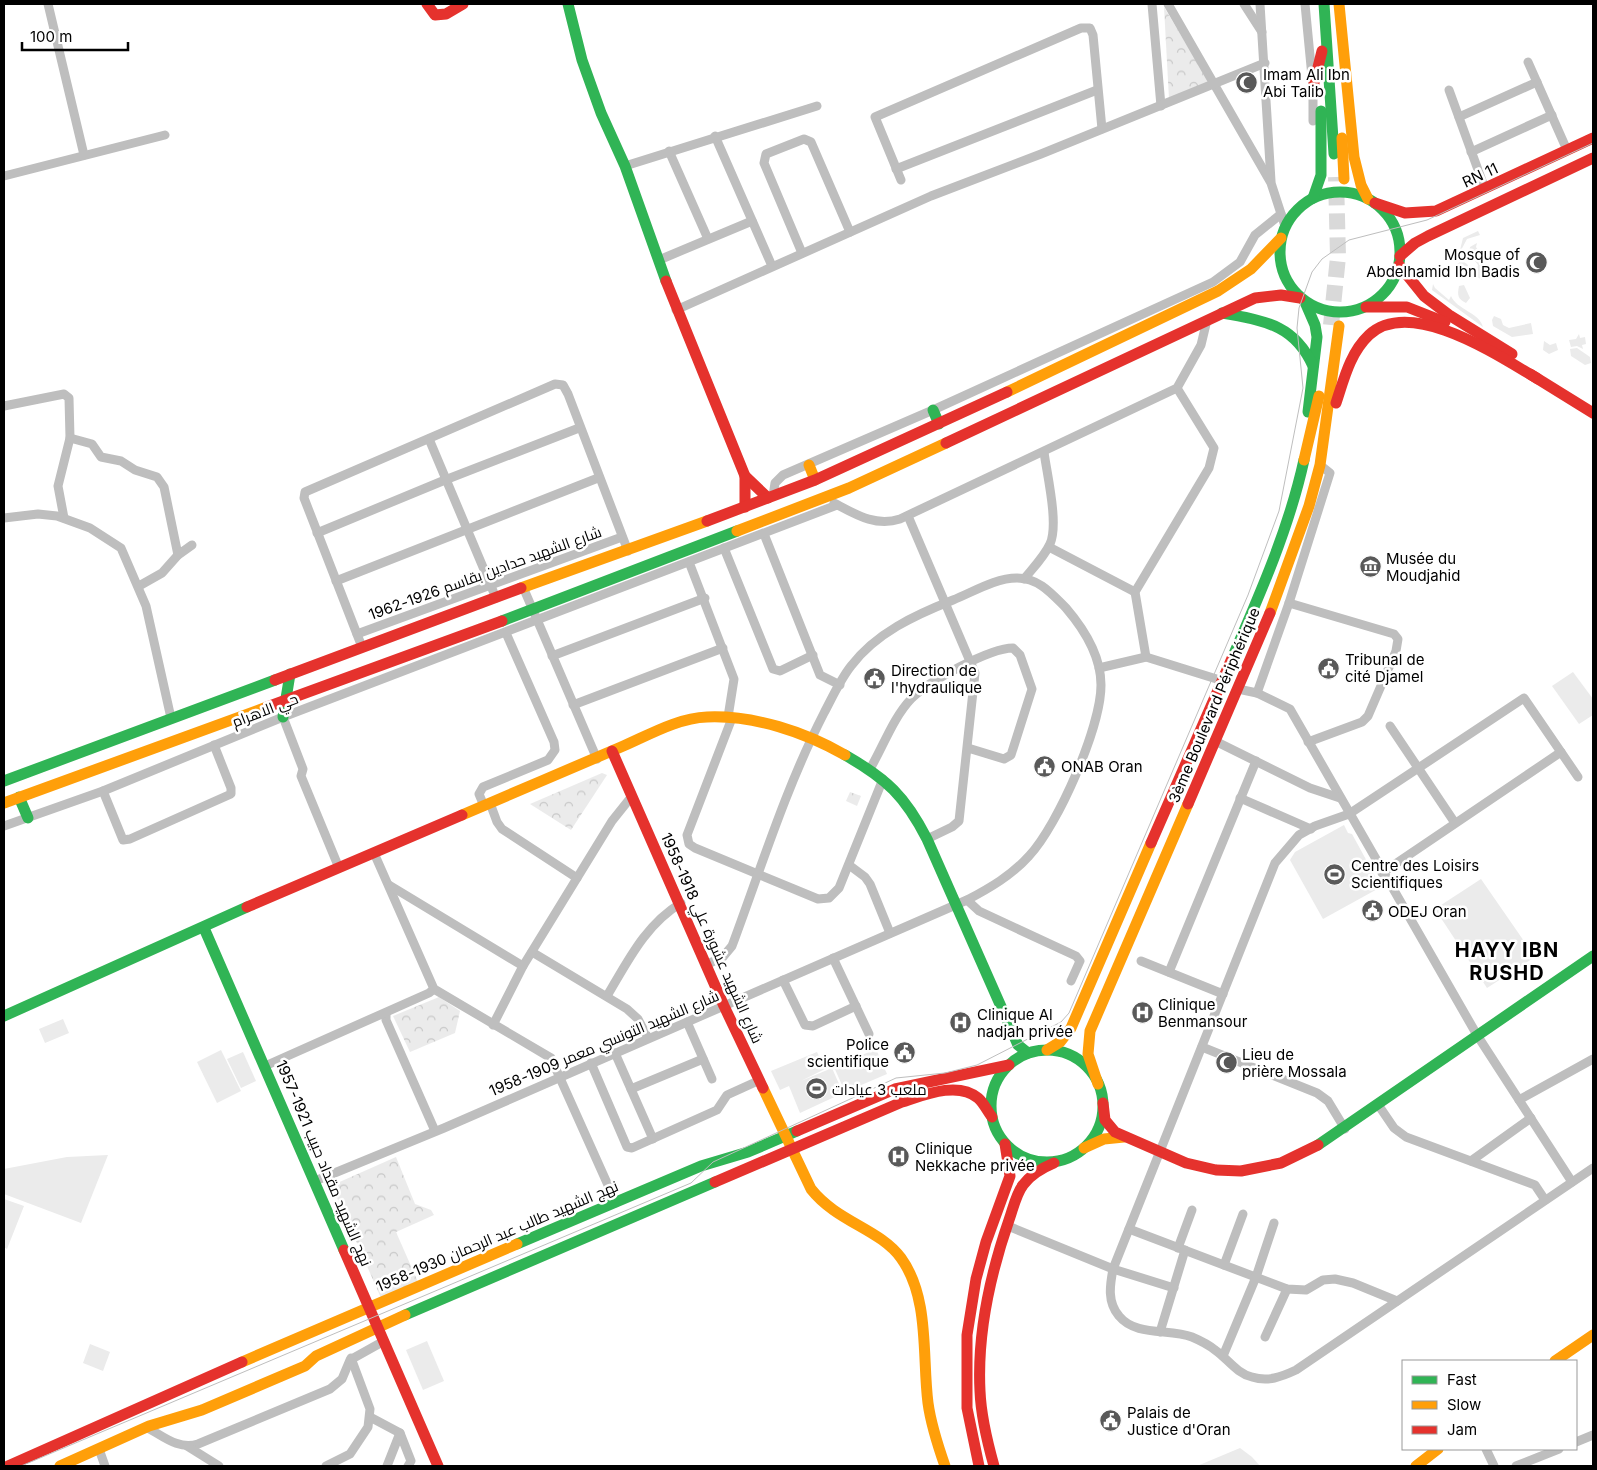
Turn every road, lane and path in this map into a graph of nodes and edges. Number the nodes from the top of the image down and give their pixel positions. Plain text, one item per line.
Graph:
1 (48, 4) edge
2 (427, 4) edge
3 (463, 4) edge
4 (568, 4) edge
5 (1152, 4) edge
6 (1168, 4) edge
7 (1244, 4) edge
8 (1260, 4) edge
9 (1305, 4) edge
10 (1324, 4) edge
11 (1338, 4) edge
12 (1325, 26) junction
13 (1263, 35) junction
14 (1322, 51) junction
15 (1528, 62) dead end
16 (1265, 63) junction
17 (1537, 82) junction
18 (1216, 84) junction
19 (1313, 87) junction
20 (1097, 90) junction
21 (1449, 90) dead end
22 (817, 106) dead end
23 (1161, 106) junction
24 (1552, 115) junction
25 (1459, 117) junction
26 (1102, 129) junction
27 (165, 135) dead end
28 (715, 136) junction
29 (1593, 138) edge
30 (1568, 150) junction
31 (669, 151) junction
32 (1471, 152) junction
33 (84, 155) junction
34 (1593, 158) edge
35 (625, 166) junction
36 (896, 168) junction
37 (4, 176) edge
38 (901, 180) dead end
39 (1271, 184) junction
40 (1485, 189) junction
41 (1311, 200) junction
42 (1372, 201) junction
43 (1281, 214) junction
44 (752, 221) junction
45 (1285, 226) junction
46 (850, 232) junction
47 (1281, 238) junction
48 (708, 239) junction
49 (802, 252) junction
50 (659, 260) junction
51 (1399, 261) junction
52 (772, 266) junction
53 (1216, 286) junction
54 (1302, 300) junction
55 (1361, 308) junction
56 (676, 310) junction
57 (1222, 313) junction
58 (1207, 320) junction
59 (1313, 366) junction
60 (1538, 379) junction
61 (1177, 388) junction
62 (1593, 403) edge
63 (4, 406) edge
64 (933, 410) junction
65 (1593, 413) edge
66 (939, 424) junction
67 (579, 428) junction
68 (70, 438) junction
69 (429, 439) junction
70 (1322, 448) junction
71 (1044, 452) junction
72 (809, 465) junction
73 (1320, 465) junction
74 (745, 476) junction
75 (598, 478) junction
76 (445, 480) junction
77 (815, 480) junction
78 (770, 497) junction
79 (825, 498) junction
80 (838, 505) junction
81 (745, 507) junction
82 (908, 516) junction
83 (4, 518) edge
84 (64, 518) junction
85 (1285, 526) junction
86 (466, 530) junction
87 (317, 534) junction
88 (764, 534) junction
89 (622, 537) junction
90 (192, 545) dead end
91 (1049, 547) junction
92 (724, 548) junction
93 (628, 551) junction
94 (178, 555) junction
95 (689, 562) junction
96 (1024, 579) junction
97 (336, 581) junction
98 (491, 584) junction
99 (139, 586) junction
100 (523, 587) junction
101 (1135, 592) junction
102 (496, 598) junction
103 (704, 598) junction
104 (946, 603) junction
105 (1289, 603) junction
106 (534, 615) junction
107 (506, 633) junction
108 (357, 634) junction
109 (362, 647) junction
110 (724, 648) junction
111 (813, 655) junction
112 (552, 656) junction
113 (1146, 657) junction
114 (971, 662) junction
115 (1099, 668) junction
116 (290, 674) junction
117 (1223, 681) junction
118 (840, 685) junction
119 (1238, 689) junction
120 (1257, 693) junction
121 (286, 700) junction
122 (573, 705) junction
123 (171, 715) junction
124 (730, 717) junction
125 (283, 718) junction
126 (1390, 726) dead end
127 (811, 740) junction
128 (1215, 741) junction
129 (1308, 742) junction
130 (214, 745) junction
131 (968, 748) junction
132 (612, 752) junction
133 (1561, 752) junction
134 (596, 759) junction
135 (1256, 761) junction
136 (1418, 768) junction
137 (870, 769) junction
138 (4, 776) edge
139 (1578, 777) dead end
140 (883, 779) junction
141 (4, 781) edge
142 (103, 790) junction
143 (632, 796) junction
144 (19, 797) junction
145 (1240, 798) junction
146 (1340, 798) junction
147 (4, 803) edge
148 (487, 804) junction
149 (1349, 814) junction
150 (28, 818) junction
151 (1455, 823) junction
152 (4, 826) edge
153 (1310, 828) junction
154 (927, 839) junction
155 (374, 853) junction
156 (849, 865) junction
157 (339, 868) junction
158 (1382, 872) junction
159 (759, 874) junction
160 (577, 878) junction
161 (388, 885) junction
162 (962, 902) junction
163 (680, 903) junction
164 (204, 928) junction
165 (890, 933) junction
166 (532, 952) junction
167 (1593, 956) edge
168 (833, 958) junction
169 (1141, 961) dead end
170 (707, 964) junction
171 (523, 966) junction
172 (1169, 972) junction
173 (783, 980) junction
174 (1071, 981) dead end
175 (434, 989) junction
176 (1223, 994) junction
177 (606, 996) junction
178 (724, 1006) junction
179 (856, 1006) junction
180 (386, 1012) junction
181 (4, 1016) edge
182 (687, 1022) junction
183 (493, 1025) junction
184 (869, 1034) dead end
185 (1477, 1035) junction
186 (648, 1038) junction
187 (1202, 1047) junction
188 (1047, 1050) junction
189 (615, 1053) junction
190 (1028, 1054) junction
191 (703, 1059) junction
192 (1593, 1060) edge
193 (591, 1063) junction
194 (1009, 1065) junction
195 (265, 1066) junction
196 (559, 1076) junction
197 (712, 1079) dead end
198 (760, 1080) junction
199 (1098, 1084) junction
200 (631, 1089) junction
201 (1519, 1100) junction
202 (1103, 1103) junction
203 (1379, 1106) junction
204 (992, 1117) junction
205 (1531, 1118) junction
206 (1345, 1129) junction
207 (435, 1131) junction
208 (785, 1135) junction
209 (1124, 1137) junction
210 (653, 1139) junction
211 (1005, 1144) junction
212 (1084, 1148) junction
213 (792, 1149) junction
214 (1160, 1154) junction
215 (1056, 1161) junction
216 (1471, 1161) junction
217 (1593, 1168) edge
218 (316, 1182) junction
219 (1572, 1182) junction
220 (1545, 1200) junction
221 (616, 1203) junction
222 (1192, 1210) dead end
223 (1243, 1214) dead end
224 (1274, 1223) dead end
225 (1008, 1226) junction
226 (1129, 1230) junction
227 (1182, 1249) junction
228 (1224, 1265) junction
229 (1113, 1268) junction
230 (1256, 1277) junction
231 (1174, 1288) junction
232 (1287, 1289) junction
233 (1397, 1301) junction
234 (370, 1307) junction
235 (378, 1327) junction
236 (1160, 1332) junction
237 (1593, 1335) edge
238 (1265, 1337) dead end
239 (384, 1341) junction
240 (1593, 1344) edge
241 (1223, 1356) junction
242 (351, 1358) junction
243 (1556, 1360) edge
244 (1569, 1360) edge
245 (370, 1417) junction
246 (148, 1428) junction
247 (400, 1433) junction
248 (1593, 1435) edge
249 (1577, 1442) edge
250 (187, 1446) junction
251 (99, 1449) junction
252 (1437, 1450) edge
253 (1448, 1450) edge
254 (1486, 1450) edge
255 (1548, 1451) edge
256 (8, 1466) edge
257 (60, 1466) edge
258 (106, 1466) edge
259 (219, 1466) edge
260 (326, 1466) edge
261 (387, 1466) edge
262 (408, 1466) edge
263 (438, 1466) edge
264 (945, 1466) edge
265 (979, 1466) edge
266 (994, 1466) edge
267 (1416, 1466) edge
268 (1428, 1466) edge
269 (1494, 1466) edge
270 (1516, 1466) edge

1 - 33 street
2 - 3 main road
4 - 35 main road
5 - 23 street
6 - 18 street
7 - 13 street
8 - 13 street
9 - 19 street
10 - 12 main road
11 - 12 main road
11 - 42 main road
12 - 14 main road
13 - 16 street
14 - 19 main road
14 - 41 main road
15 - 17 street
16 - 18 street
16 - 39 street
17 - 24 street
17 - 25 street
18 - 23 street
18 - 39 street
19 - 41 street
20 - 26 street
20 - 36 street
20 - 36 street
21 - 25 street
22 - 28 street
23 - 26 street
24 - 30 street
24 - 32 street
25 - 32 street
26 - 46 street
27 - 33 street
28 - 31 street
28 - 44 street
29 - 30 main road, RN 11
30 - 40 main road, RN 11
31 - 35 street
31 - 48 street
32 - 40 street
33 - 37 street
34 - 51 main road
35 - 50 main road
36 - 38 street
39 - 43 street
40 - 42 main road, RN 11
41 - 42 main road
41 - 45 main road
42 - 51 main road
43 - 45 street
43 - 53 street
44 - 48 street
44 - 52 street
45 - 47 main road
46 - 49 street
46 - 49 street
47 - 53 main road
47 - 54 main road
48 - 50 street
49 - 52 street
50 - 56 main road
51 - 55 main road
51 - 62 main road
52 - 56 street
53 - 64 street
53 - 66 main road
54 - 55 main road
54 - 57 main road
54 - 59 main road
55 - 60 main road
55 - 70 main road
56 - 74 main road
57 - 58 main road
57 - 59 main road
58 - 61 street
58 - 79 main road
59 - 85 main road
60 - 65 main road
60 - 70 main road
61 - 71 street
61 - 101 street
63 - 68 street
64 - 66 main road
64 - 72 street
66 - 77 main road
67 - 69 street
67 - 75 street
67 - 76 street
68 - 84 street
68 - 94 street
69 - 76 street
69 - 87 street
70 - 73 main road, 3ème Boulevard Périphérique
70 - 85 main road, 3ème Boulevard Périphérique
71 - 82 street
71 - 91 street
72 - 77 main road
72 - 78 street
73 - 105 street
73 - 119 main road, 3ème Boulevard Périphérique
74 - 78 main road
74 - 81 main road
75 - 86 street
75 - 89 street
76 - 86 street
76 - 87 street
77 - 78 main road
78 - 81 main road
79 - 80 street
79 - 106 main road
80 - 82 street
80 - 88 street, حي الاهرام
81 - 93 main road
82 - 104 street
83 - 84 street
84 - 99 street
85 - 117 main road, 3ème Boulevard Périphérique
86 - 97 street
86 - 98 street
87 - 97 street
88 - 92 street, حي الاهرام
88 - 111 street
89 - 93 street
89 - 98 street, شارع الشهيد حدادين بقاسم 1926-1962
90 - 94 street
91 - 96 street
91 - 101 street
92 - 95 street, حي الاهرام
92 - 111 street
93 - 100 main road
94 - 99 street
95 - 103 street
95 - 106 street, حي الاهرام
96 - 104 street
96 - 115 street
97 - 108 street
98 - 102 street
98 - 108 street, شارع الشهيد حدادين بقاسم 1926-1962
99 - 123 street
100 - 102 main road
100 - 106 street
101 - 113 street
102 - 109 main road
103 - 110 street
103 - 112 street
104 - 114 street
104 - 118 street
105 - 120 street
105 - 129 street
106 - 107 street, حي الاهرام
106 - 112 street
106 - 121 main road
107 - 125 street, حي الاهرام
107 - 148 street
108 - 109 street
109 - 116 main road
110 - 122 street
110 - 124 street
111 - 118 street
112 - 122 street
113 - 115 street
113 - 117 street
114 - 131 street
114 - 131 street
114 - 137 street
115 - 162 street, شارع الشهيد التونسي معمر 1909-1958
116 - 121 main road
116 - 123 main road
117 - 188 main road, 3ème Boulevard Périphérique
118 - 127 street
119 - 120 street
119 - 128 main road, 3ème Boulevard Périphérique
120 - 129 street
121 - 125 main road
121 - 144 main road
122 - 134 street
123 - 138 street
123 - 141 main road
124 - 127 main road
124 - 132 main road
124 - 159 street
125 - 130 street, حي الاهرام
125 - 157 street
126 - 136 street
127 - 137 main road
127 - 159 street
128 - 135 street
128 - 199 main road, 3ème Boulevard Périphérique
129 - 146 street
130 - 142 street, حي الاهرام
130 - 142 street
131 - 154 street
132 - 134 main road
132 - 143 main road, شارع الشهيد عشورة علي 1918-1958
133 - 136 street
133 - 139 street
133 - 151 street
134 - 148 main road
135 - 145 street
135 - 146 street
136 - 149 street
136 - 151 street
137 - 140 main road
140 - 154 main road
140 - 156 street
142 - 150 street, حي الاهرام
143 - 160 street
143 - 163 main road, شارع الشهيد عشورة علي 1918-1958
144 - 147 main road
144 - 150 main road
145 - 153 street
145 - 172 street
146 - 149 street
148 - 155 main road
148 - 160 street
149 - 153 street
149 - 158 street
150 - 152 street, حي الاهرام
151 - 158 street
153 - 176 street
154 - 162 main road
155 - 157 main road
155 - 161 street
156 - 159 street
156 - 165 street
157 - 164 main road
158 - 185 street
159 - 170 street
160 - 166 street
161 - 171 street
161 - 175 street
162 - 165 street, شارع الشهيد التونسي معمر 1909-1958
162 - 174 street
162 - 190 main road
163 - 170 main road, شارع الشهيد عشورة علي 1918-1958
163 - 177 street
164 - 181 main road
164 - 195 main road, نهج الشهيد مقداد حبيب 1921-1957
165 - 168 street, شارع الشهيد التونسي معمر 1909-1958
166 - 171 street
166 - 177 street
167 - 185 main road
168 - 173 street, شارع الشهيد التونسي معمر 1909-1958
168 - 179 street
169 - 172 street
170 - 178 main road, شارع الشهيد عشورة علي 1918-1958
171 - 183 street
172 - 176 street
173 - 178 street, شارع الشهيد التونسي معمر 1909-1958
173 - 179 street
175 - 180 street
175 - 183 street
176 - 187 street
177 - 186 street
178 - 182 street, شارع الشهيد التونسي معمر 1909-1958
178 - 198 main road, شارع الشهيد عشورة علي 1918-1958
179 - 184 street
180 - 195 street
180 - 207 street
182 - 186 street, شارع الشهيد التونسي معمر 1909-1958
182 - 191 street
183 - 196 street
185 - 201 street
185 - 203 main road
186 - 189 street, شارع الشهيد التونسي معمر 1909-1958
187 - 206 street
187 - 214 street
188 - 190 main road
188 - 199 main road
189 - 193 street, شارع الشهيد التونسي معمر 1909-1958
189 - 200 street
190 - 194 main road
191 - 197 street
191 - 200 street
192 - 201 street
193 - 196 street, شارع الشهيد التونسي معمر 1909-1958
193 - 210 street
194 - 204 main road
194 - 208 main road, نهج الشهيد طالب عبد الرحمان 1930-1958
195 - 218 main road, نهج الشهيد مقداد حبيب 1921-1957
196 - 207 street, شارع الشهيد التونسي معمر 1909-1958
196 - 221 street
198 - 208 main road, شارع الشهيد عشورة علي 1918-1958
198 - 210 street
199 - 202 main road
200 - 210 street
201 - 205 street
202 - 209 main road
202 - 212 main road
203 - 206 main road
203 - 216 street
204 - 211 main road
204 - 213 main road
205 - 216 street
205 - 219 street
206 - 214 main road
207 - 218 street, شارع الشهيد التونسي معمر 1909-1958
208 - 213 main road, شارع الشهيد عشورة علي 1918-1958
208 - 221 main road, نهج الشهيد طالب عبد الرحمان 1930-1958
209 - 212 main road
209 - 214 main road
211 - 215 main road
211 - 265 main road
212 - 215 main road
213 - 235 main road
213 - 264 main road, شارع الشهيد عشورة علي 1918-1958
214 - 226 street
215 - 225 main road
216 - 220 street
217 - 219 street
218 - 234 main road, نهج الشهيد مقداد حبيب 1921-1957
219 - 220 street
220 - 233 street
221 - 234 main road, نهج الشهيد طالب عبد الرحمان 1930-1958
222 - 227 street
223 - 228 street
224 - 230 street
225 - 229 street
225 - 266 main road
226 - 227 street
226 - 229 street
227 - 228 street
227 - 231 street
228 - 230 street
229 - 231 street
229 - 236 street
230 - 232 street
230 - 241 street
231 - 236 street
232 - 233 street
232 - 238 street
233 - 241 street
234 - 235 main road, نهج الشهيد مقداد حبيب 1921-1957
234 - 256 main road, نهج الشهيد طالب عبد الرحمان 1930-1958
235 - 239 main road, نهج الشهيد مقداد حبيب 1921-1957
235 - 246 main road
236 - 241 street
237 - 243 main road
239 - 242 street
239 - 263 main road, نهج الشهيد مقداد حبيب 1921-1957
240 - 244 main road
242 - 245 street
242 - 250 street
245 - 247 street
245 - 260 street
246 - 250 street
246 - 251 main road
247 - 261 street
247 - 262 street
248 - 249 street
250 - 259 street
251 - 257 main road
251 - 258 street
252 - 267 main road
253 - 268 main road
254 - 269 street
255 - 270 street

